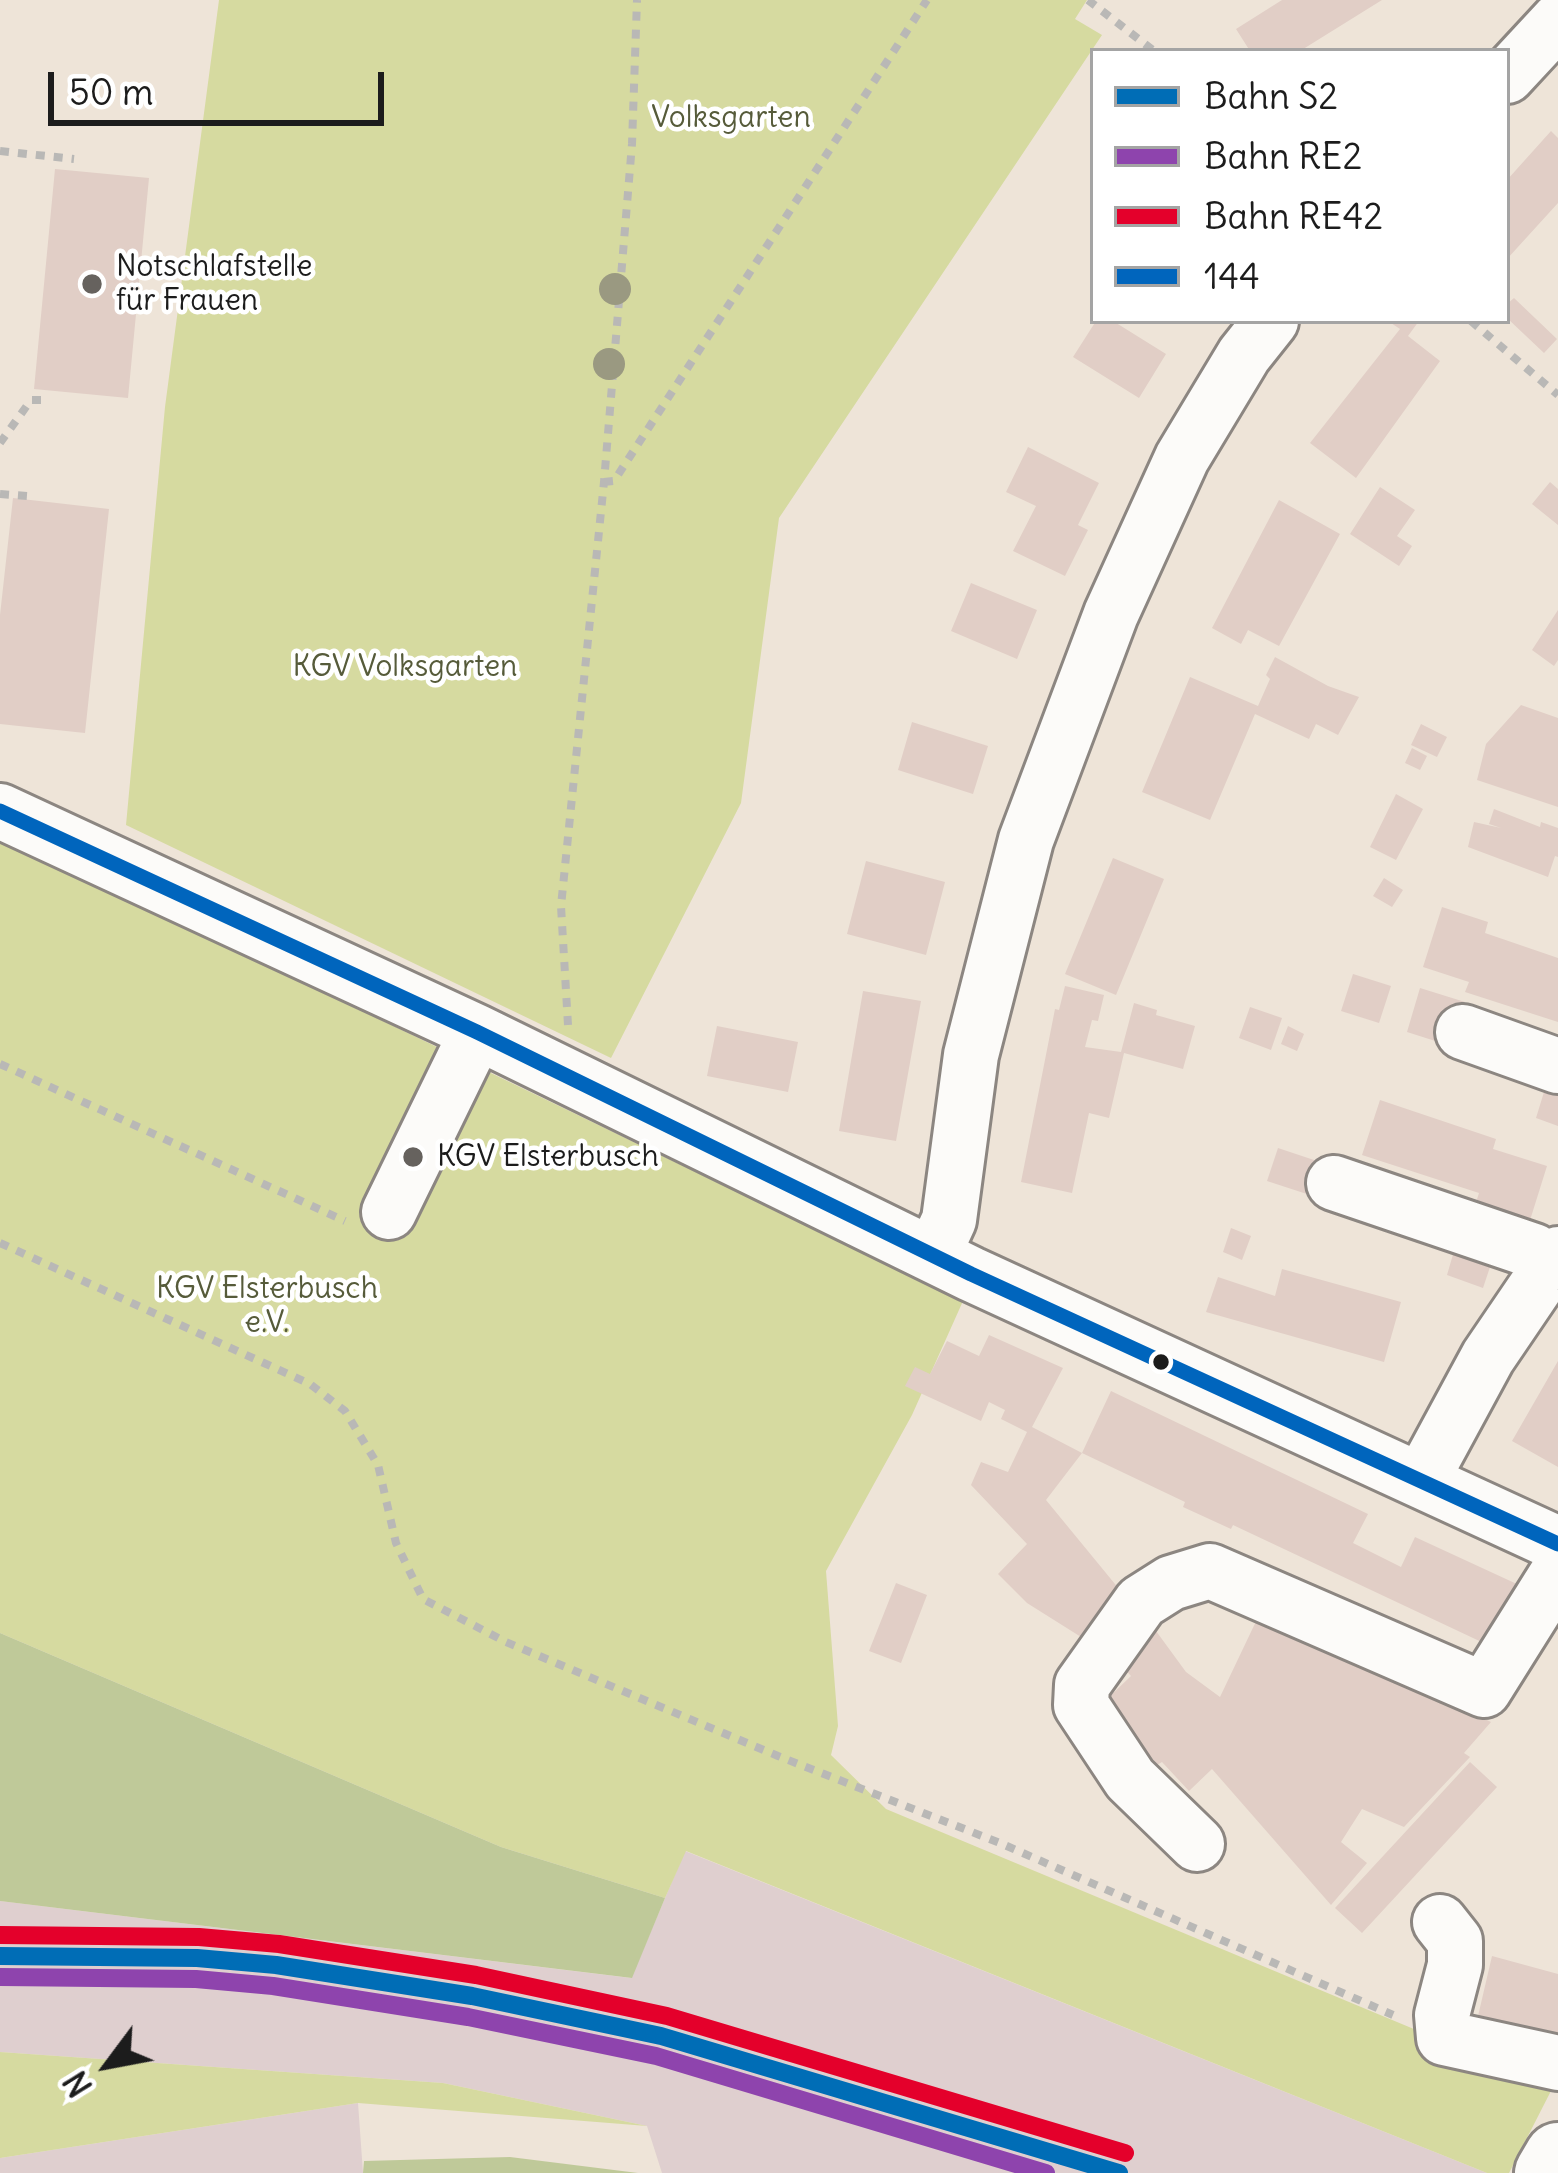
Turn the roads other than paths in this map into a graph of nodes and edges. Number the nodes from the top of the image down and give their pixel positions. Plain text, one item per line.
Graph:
1 (1558, 21) edge
2 (1510, 73) edge
3 (1269, 324) edge
4 (0, 811) edge
5 (477, 1032) junction
6 (1463, 1032) dead end
7 (1558, 1066) edge
8 (1334, 1183) dead end
9 (389, 1212) road end
10 (933, 1255) junction
11 (1554, 1259) edge
12 (1422, 1479) junction
13 (1558, 1544) edge
14 (1558, 1571) edge
15 (1197, 1844) dead end
16 (1440, 1922) dead end
17 (1558, 2063) edge
18 (1558, 2156) edge
19 (1548, 2173) edge

1 - 2 street
3 - 10 street
4 - 5 street
5 - 9 street
5 - 10 street
6 - 7 street
8 - 11 street
10 - 12 street
11 - 12 street
12 - 13 street
14 - 15 street
16 - 17 street
18 - 19 main road

